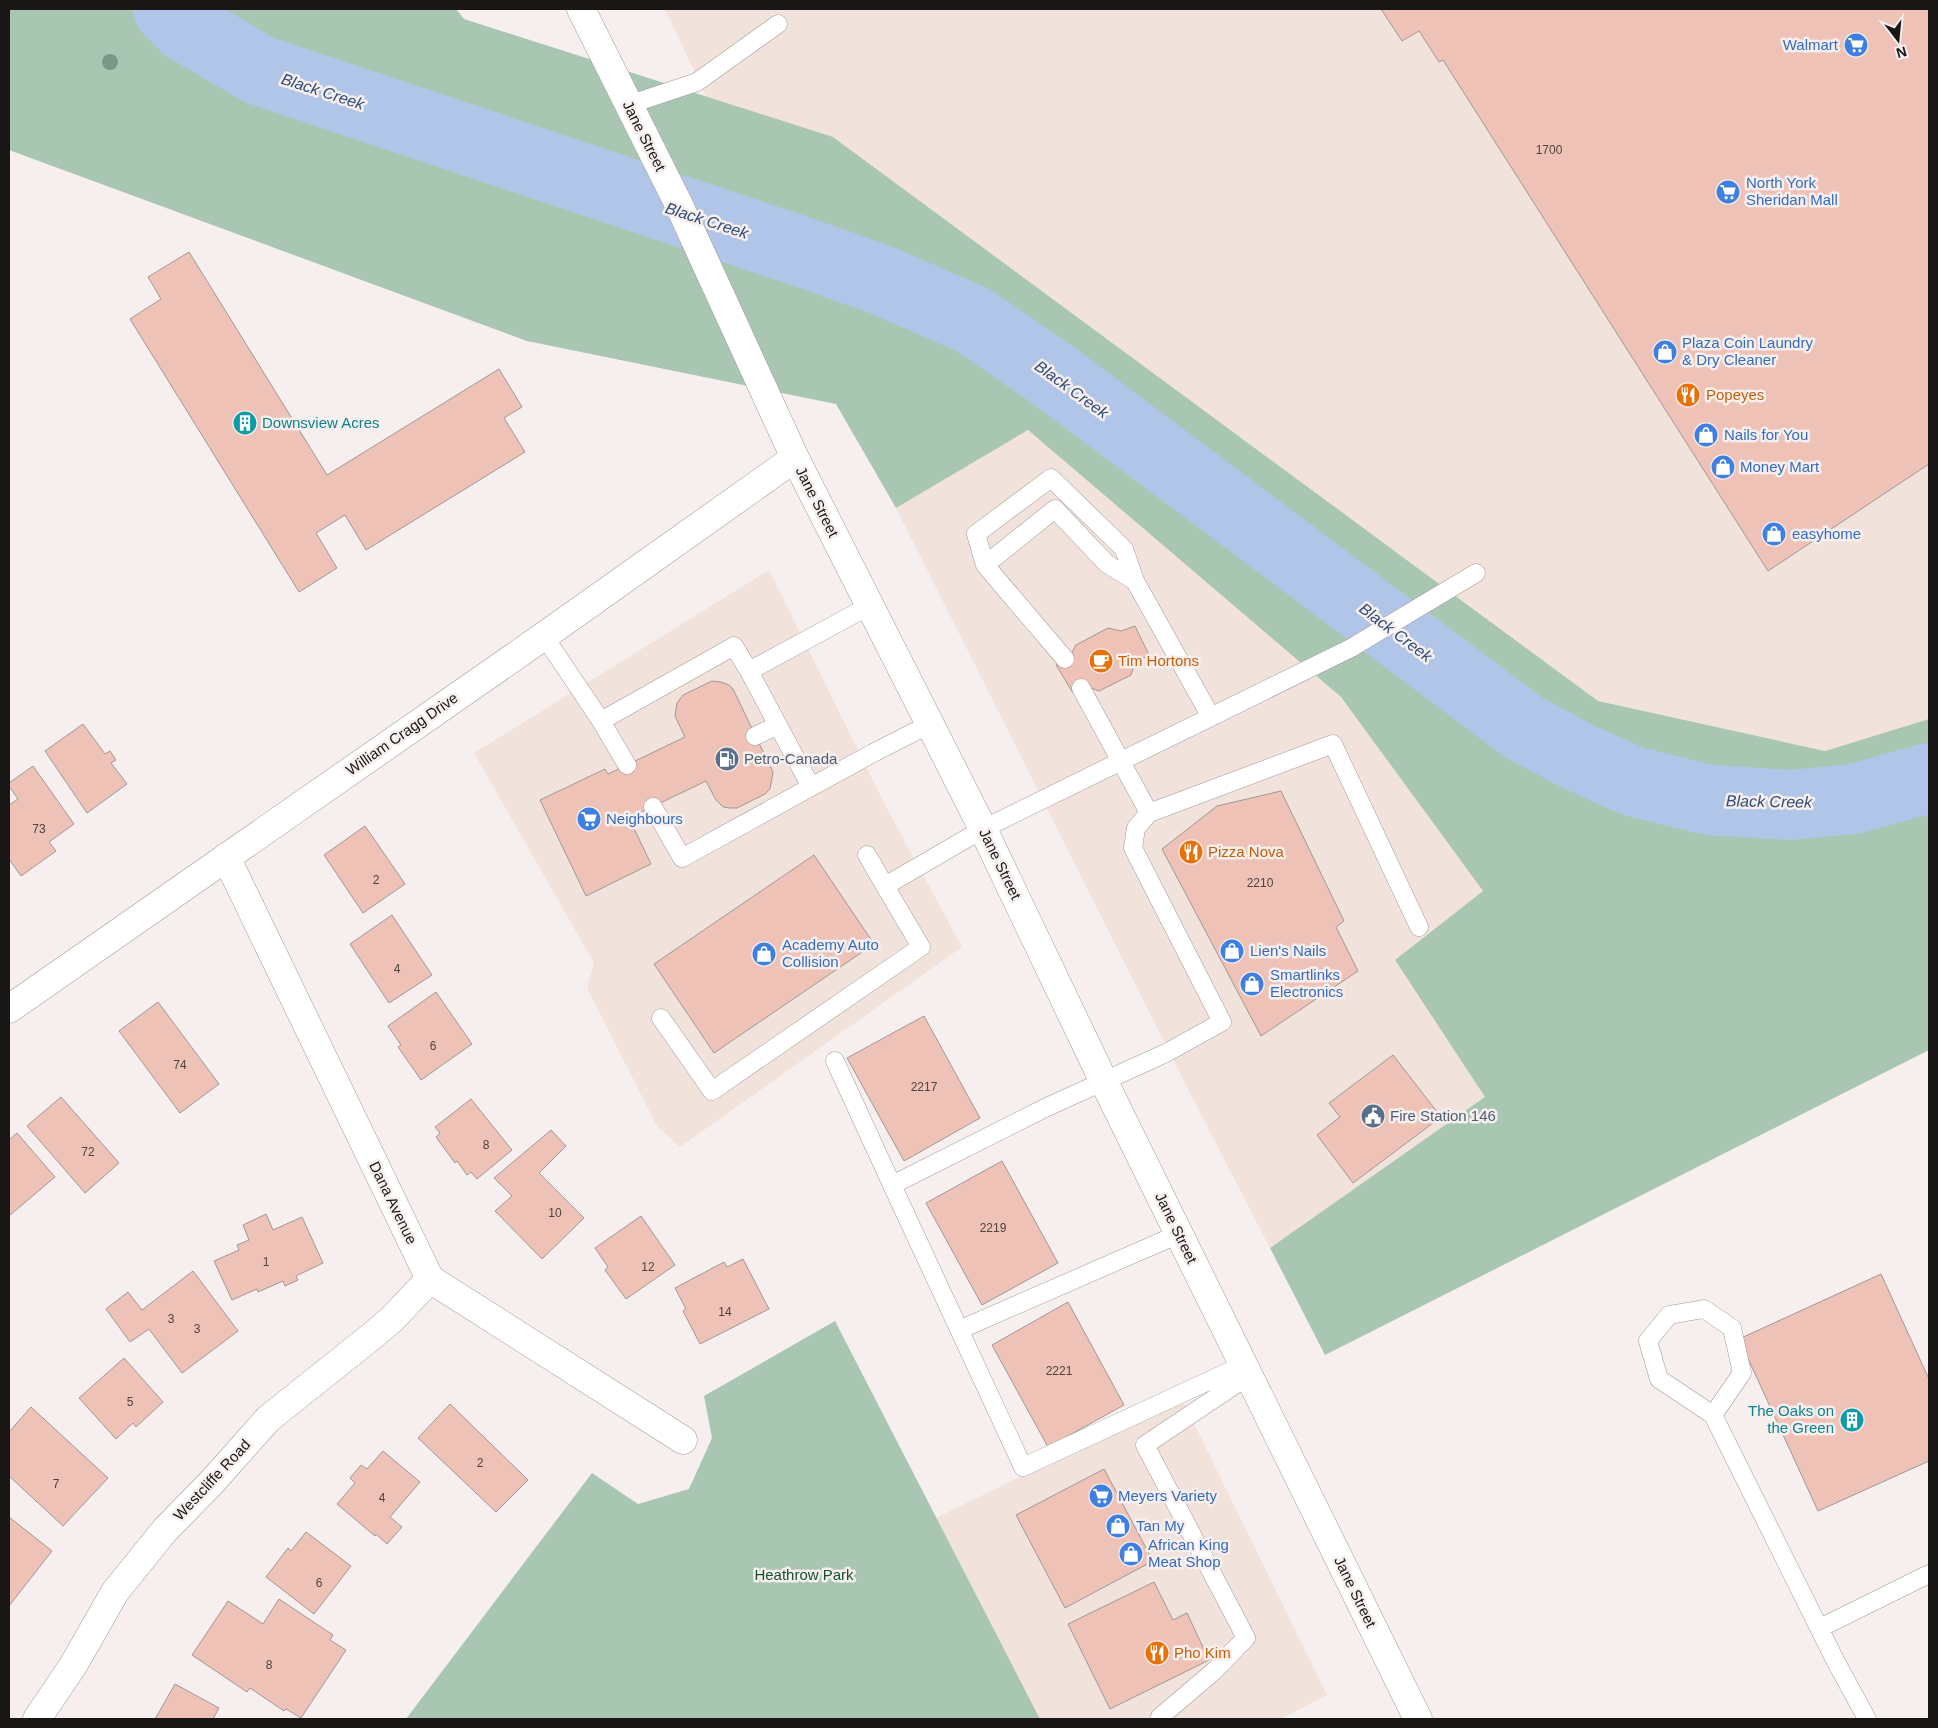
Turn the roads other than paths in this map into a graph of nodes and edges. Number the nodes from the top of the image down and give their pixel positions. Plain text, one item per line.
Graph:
1 (581, 9) edge
2 (778, 24) dead end
3 (628, 105) junction
4 (795, 458) junction
5 (985, 565) junction
6 (1476, 572) dead end
7 (1135, 581) junction
8 (869, 606) junction
9 (544, 636) junction
10 (1065, 659) dead end
11 (749, 671) junction
12 (1081, 688) dead end
13 (1211, 717) junction
14 (601, 720) junction
15 (930, 724) junction
16 (778, 725) junction
17 (755, 736) dead end
18 (1122, 761) junction
19 (627, 765) dead end
20 (811, 787) junction
21 (653, 806) dead end
22 (1150, 813) junction
23 (983, 829) junction
24 (867, 855) dead end
25 (226, 857) junction
26 (885, 886) junction
27 (1419, 927) dead end
28 (9, 1009) edge
29 (661, 1018) dead end
30 (835, 1061) dead end
31 (1104, 1082) junction
32 (892, 1185) junction
33 (1179, 1234) junction
34 (430, 1279) junction
35 (959, 1330) junction
36 (1246, 1370) junction
37 (1713, 1415) junction
38 (683, 1440) dead end
39 (1929, 1574) edge
40 (1820, 1628) junction
41 (1160, 1718) dead end
42 (37, 1719) edge
43 (1418, 1719) edge
44 (1868, 1719) edge

1 - 3 street, Jane Street
2 - 3 lane
3 - 4 street, Jane Street
4 - 8 street, Jane Street
4 - 9 street, William Cragg Drive
5 - 7 lane
5 - 7 lane
5 - 10 lane
6 - 13 lane
7 - 13 lane
8 - 11 lane
8 - 15 street, Jane Street
9 - 14 lane
9 - 25 street, William Cragg Drive
11 - 14 lane
11 - 16 lane
12 - 18 lane
13 - 18 lane
14 - 19 lane
15 - 20 lane
15 - 23 street, Jane Street
16 - 17 lane
16 - 20 lane
18 - 22 lane
18 - 23 lane
20 - 21 lane
22 - 27 lane
22 - 31 lane
23 - 26 lane
23 - 31 street, Jane Street
24 - 26 lane
25 - 28 street, William Cragg Drive
25 - 34 street, Dana Avenue
26 - 29 lane
30 - 32 lane
31 - 32 lane
31 - 33 street, Jane Street
32 - 35 lane
33 - 35 lane
33 - 36 street, Jane Street
34 - 38 street
34 - 42 street, Westcliffe Road
35 - 36 lane
36 - 41 lane
36 - 43 street, Jane Street
37 - 37 lane
37 - 40 lane
39 - 40 lane
40 - 44 lane

